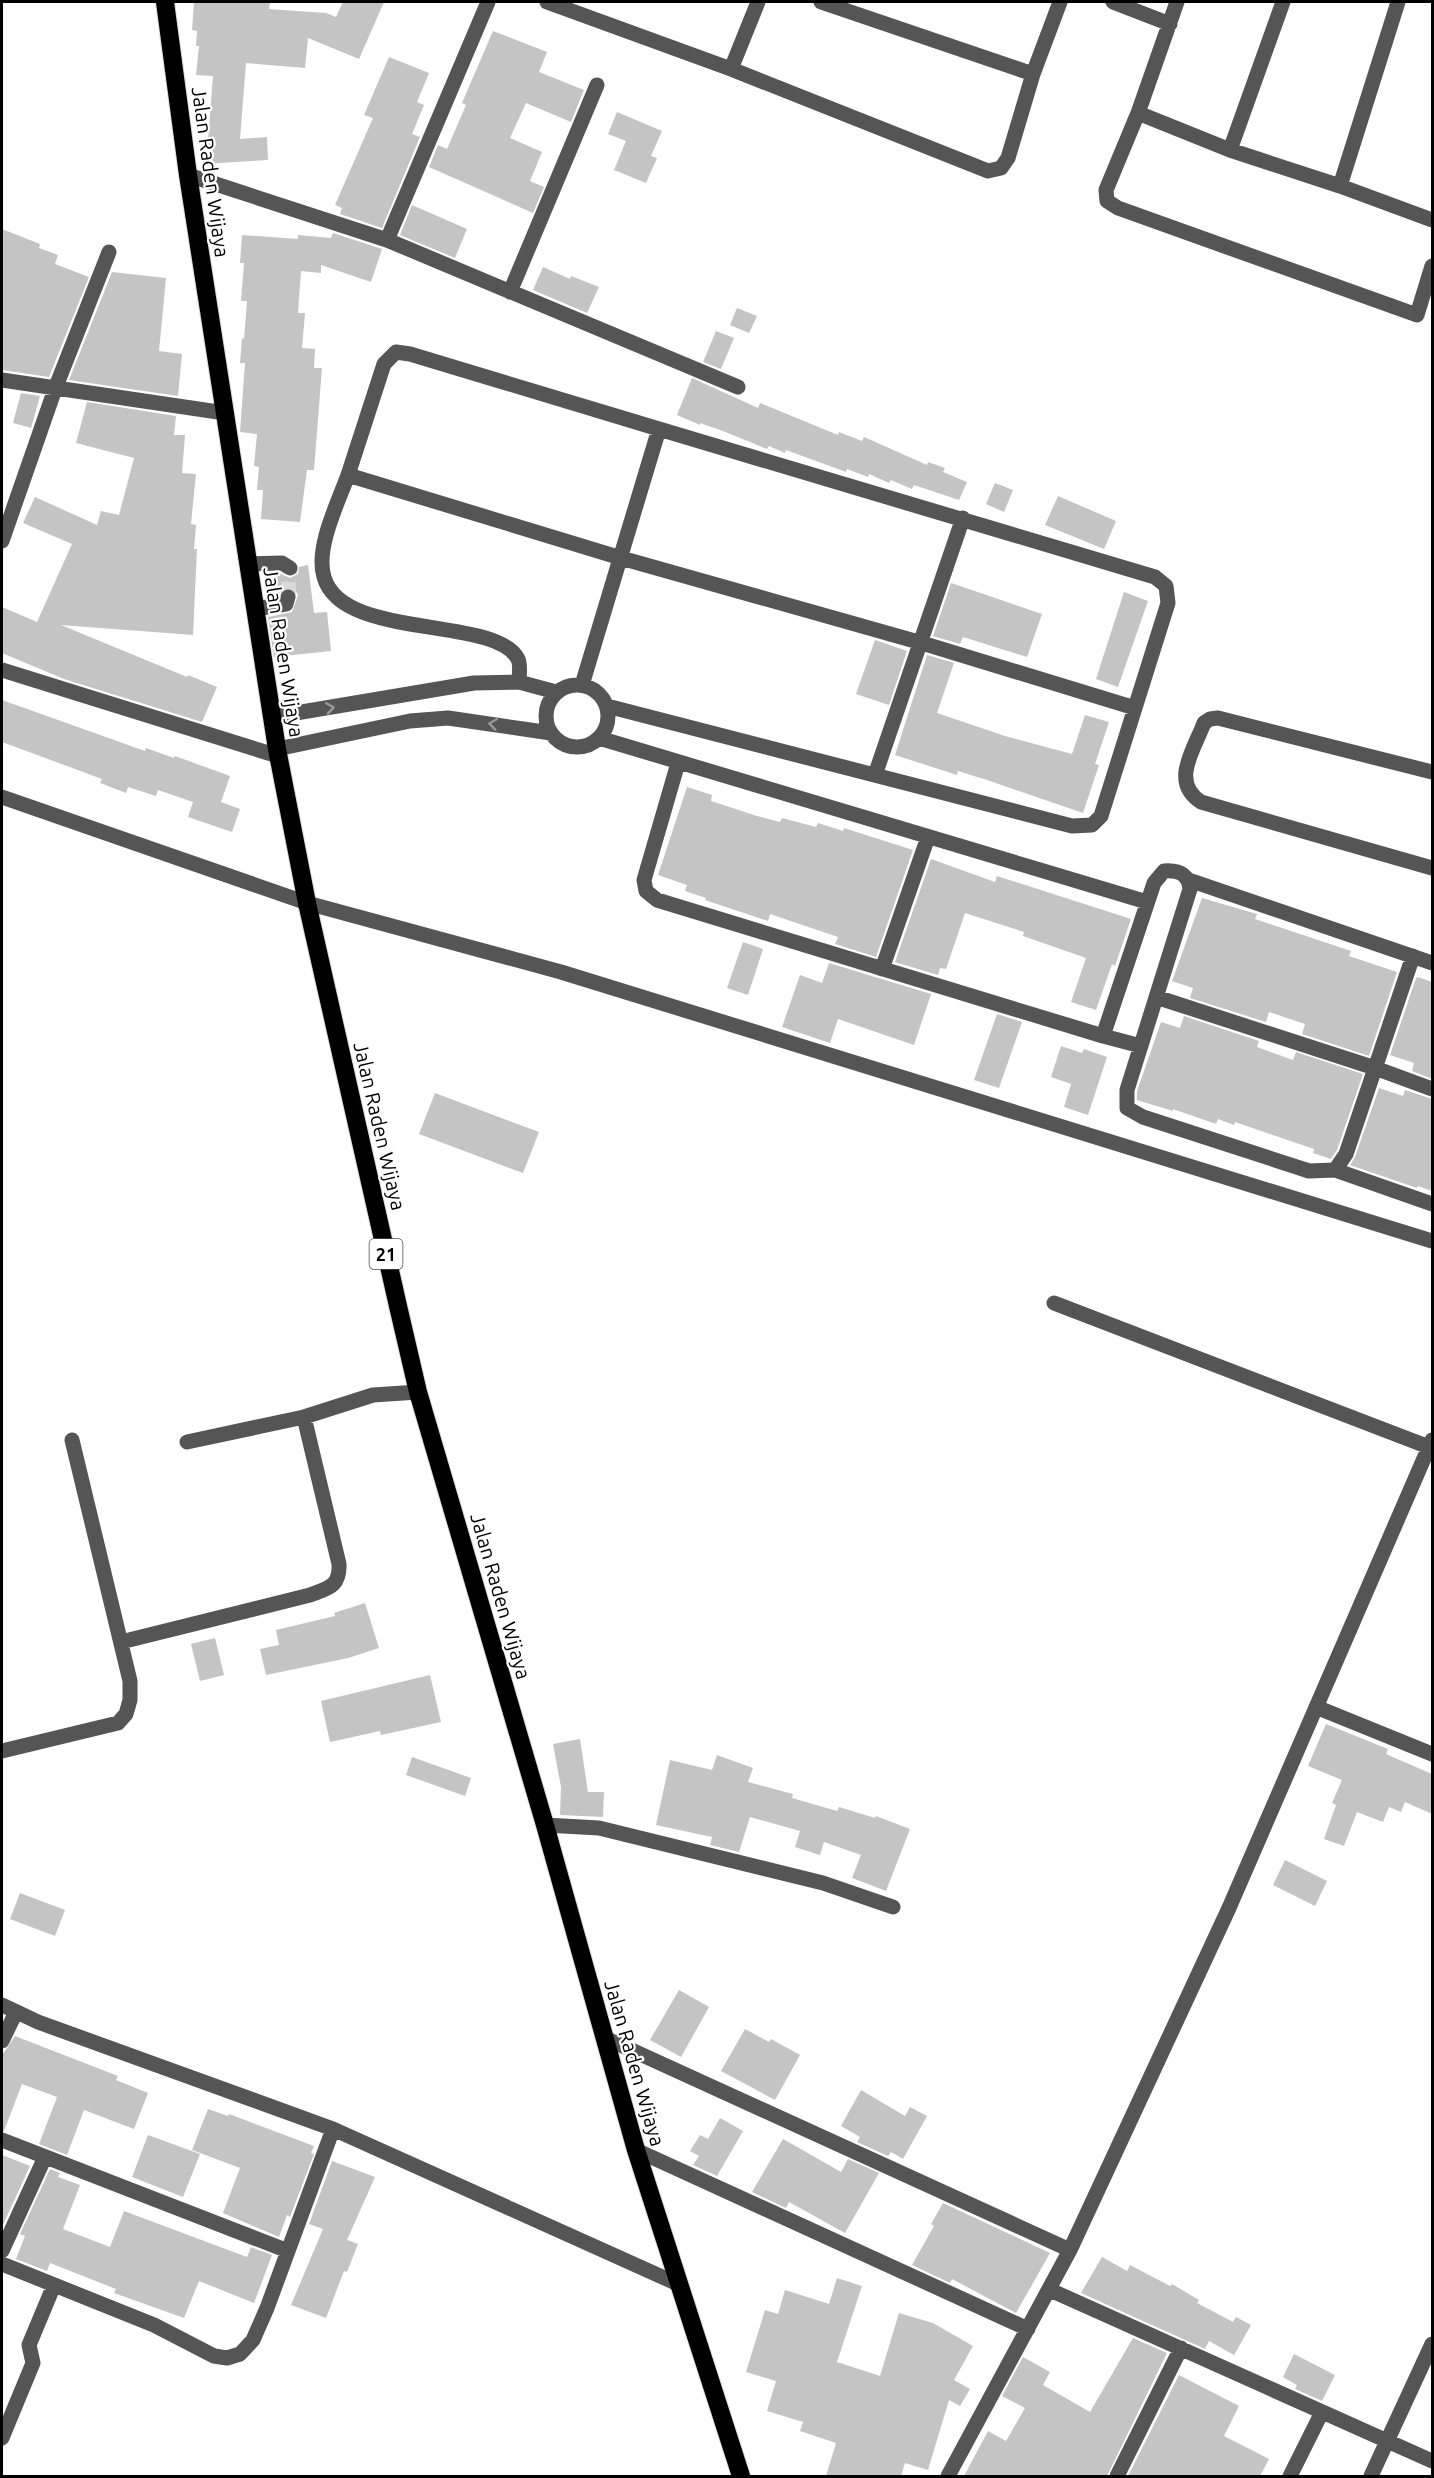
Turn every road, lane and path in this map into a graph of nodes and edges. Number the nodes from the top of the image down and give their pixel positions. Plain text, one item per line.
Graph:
1 (165, 2) edge
2 (488, 2) edge
3 (547, 2) edge
4 (758, 2) edge
5 (821, 2) edge
6 (1060, 2) edge
7 (1113, 2) edge
8 (1177, 2) edge
9 (1283, 2) edge
10 (1398, 2) edge
11 (1170, 24) junction
12 (730, 69) junction
13 (1033, 74) junction
14 (597, 85) dead end
15 (1138, 113) junction
16 (1230, 150) junction
17 (188, 175) junction
18 (1340, 186) junction
19 (1432, 220) edge
20 (387, 240) junction
21 (109, 252) dead end
22 (1432, 266) edge
23 (510, 291) junction
24 (2, 380) edge
25 (738, 387) dead end
26 (56, 389) junction
27 (225, 413) junction
28 (659, 429) junction
29 (348, 475) junction
30 (963, 518) junction
31 (2, 541) edge
32 (621, 558) junction
33 (248, 564) junction
34 (290, 568) dead end
35 (288, 597) dead end
36 (255, 609) junction
37 (922, 643) junction
38 (2, 670) edge
39 (519, 682) junction
40 (582, 685) junction
41 (556, 692) junction
42 (406, 696) junction
43 (607, 706) junction
44 (1135, 708) junction
45 (272, 717) junction
46 (410, 721) junction
47 (551, 733) junction
48 (599, 738) junction
49 (278, 752) junction
50 (678, 762) junction
51 (1432, 772) edge
52 (875, 775) junction
53 (2, 797) edge
54 (928, 837) junction
55 (1432, 868) edge
56 (1189, 880) junction
57 (1147, 902) junction
58 (307, 903) junction
59 (1413, 956) junction
60 (1432, 963) edge
61 (882, 969) junction
62 (1156, 997) junction
63 (1103, 1036) junction
64 (1141, 1046) junction
65 (1375, 1068) junction
66 (1432, 1089) edge
67 (1335, 1170) junction
68 (1432, 1204) edge
69 (1432, 1241) edge
70 (1054, 1303) dead end
71 (418, 1392) junction
72 (304, 1417) junction
73 (72, 1440) dead end
74 (187, 1442) dead end
75 (1431, 1443) edge
76 (121, 1642) junction
77 (1317, 1707) junction
78 (2, 1751) edge
79 (1432, 1754) edge
80 (545, 1825) junction
81 (893, 1907) dead end
82 (9, 2008) edge
83 (605, 2038) junction
84 (2, 2041) edge
85 (333, 2129) junction
86 (2, 2140) edge
87 (636, 2150) junction
88 (45, 2157) junction
89 (1070, 2250) junction
90 (2, 2251) edge
91 (288, 2251) junction
92 (2, 2264) edge
93 (678, 2284) junction
94 (54, 2285) junction
95 (1050, 2290) junction
96 (1028, 2329) junction
97 (1432, 2344) edge
98 (1181, 2348) junction
99 (1322, 2412) junction
100 (2, 2438) edge
101 (1389, 2442) junction
102 (1432, 2462) edge
103 (741, 2476) edge
104 (948, 2476) edge
105 (1117, 2476) edge
106 (1290, 2476) edge
107 (1371, 2476) edge

1 - 17 highway, Jalan Raden Wijaya / 21
2 - 20 street
3 - 12 street
4 - 12 street
5 - 13 street
6 - 13 street
7 - 11 street
8 - 11 street
9 - 16 street
10 - 18 street
11 - 15 street
12 - 13 street
14 - 23 street
15 - 16 street
15 - 22 street
16 - 18 street
17 - 20 street
17 - 27 highway, Jalan Raden Wijaya / 21
18 - 19 street
20 - 23 street
21 - 26 street
23 - 25 street
24 - 26 street
26 - 27 street
26 - 31 street
27 - 33 highway, Jalan Raden Wijaya / 21
28 - 29 street
28 - 30 street
28 - 32 street
29 - 32 street
29 - 39 street
30 - 37 street
30 - 44 street
32 - 37 street
32 - 40 street
33 - 34 street
33 - 36 highway, Jalan Raden Wijaya / 21
35 - 36 street
36 - 45 highway, Jalan Raden Wijaya / 21
37 - 44 street
37 - 52 street
38 - 49 street
39 - 41 street
39 - 42 street
40 - 41 street
40 - 43 street
41 - 47 street
45 -> 42 street
42 - 46 street
43 - 48 street
43 - 52 street
44 - 52 street
45 - 49 highway, Jalan Raden Wijaya / 21
47 -> 46 street
46 - 49 street
47 - 48 street
48 - 50 street
49 - 58 highway, Jalan Raden Wijaya / 21
50 - 54 street
50 - 61 street
51 - 55 street
53 - 58 street
54 - 57 street
54 - 61 street
56 - 57 street
56 - 59 street
56 - 62 street
57 - 63 street
58 - 69 street
58 - 71 highway, Jalan Raden Wijaya / 21
59 - 60 street
59 - 65 street
61 - 63 street
62 - 64 street
62 - 65 street
63 - 64 street
64 - 67 street
65 - 66 street
65 - 67 street
67 - 68 street
70 - 75 street
71 - 72 street
71 - 80 highway, Jalan Raden Wijaya / 21
72 - 74 street
72 - 76 street
73 - 76 street
75 - 77 street
76 - 78 street
77 - 79 street
77 - 89 street
80 - 81 street
80 - 83 highway, Jalan Raden Wijaya / 21
82 - 84 street
82 - 85 street
83 - 87 highway, Jalan Raden Wijaya / 21
83 - 89 street
85 - 91 street
85 - 93 street
86 - 88 street
87 - 93 highway, Jalan Raden Wijaya / 21
87 - 96 street
88 - 90 street
88 - 91 street
89 - 95 street
91 - 94 street
92 - 94 street
93 - 103 highway, Jalan Raden Wijaya / 21
94 - 100 street
95 - 96 street
95 - 98 street
96 - 104 street
97 - 101 street
98 - 99 street
98 - 105 street
99 - 101 street
99 - 106 street
101 - 102 street
101 - 107 street

